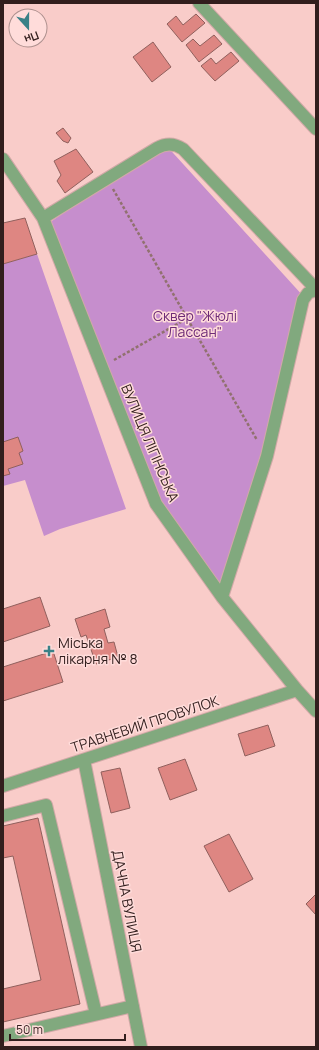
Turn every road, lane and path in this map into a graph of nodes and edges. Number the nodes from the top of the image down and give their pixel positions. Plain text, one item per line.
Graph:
1 (199, 3) edge
2 (316, 129) edge
3 (3, 159) edge
4 (112, 188) dead end
5 (43, 218) junction
6 (316, 290) edge
7 (188, 318) junction
8 (102, 367) junction
9 (266, 456) junction
10 (222, 597) junction
11 (296, 690) junction
12 (316, 711) edge
13 (84, 760) junction
14 (3, 786) edge
15 (3, 816) edge
16 (132, 1006) junction
17 (96, 1014) junction
18 (3, 1036) edge
19 (141, 1047) edge

1 - 2 street
3 - 5 street, ВУЛИЦЯ ЛІГІНСЬКА
4 - 7 path
5 - 6 street
5 - 8 street, ВУЛИЦЯ ЛІГІНСЬКА
6 - 9 street
7 - 8 path
7 - 9 path
8 - 10 street, ВУЛИЦЯ ЛІГІНСЬКА
9 - 10 street
10 - 11 street, ВУЛИЦЯ ЛІГІНСЬКА
11 - 12 street, ВУЛИЦЯ ЛІГІНСЬКА
11 - 13 street, ТРАВНЕВИЙ ПРОВУЛОК
13 - 14 street, ТРАВНЕВИЙ ПРОВУЛОК
13 - 16 street, ДАЧНА ВУЛИЦЯ
15 - 17 street
16 - 17 street
16 - 19 street, ДАЧНА ВУЛИЦЯ
17 - 18 street

